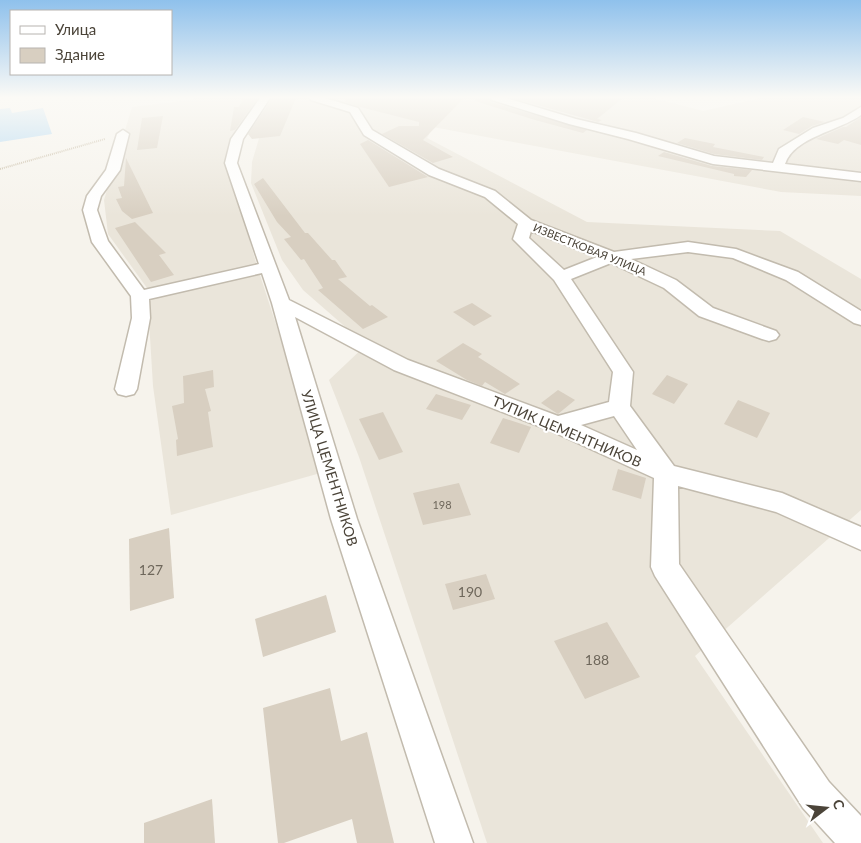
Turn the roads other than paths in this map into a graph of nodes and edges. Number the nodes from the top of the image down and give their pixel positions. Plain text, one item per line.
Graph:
1 (122, 137) edge
2 (238, 137) edge
3 (377, 137) edge
4 (637, 137) edge
5 (807, 137) edge
6 (778, 166) junction
7 (861, 177) edge
8 (526, 223) junction
9 (612, 257) junction
10 (268, 267) junction
11 (561, 277) junction
12 (140, 296) junction
13 (281, 303) junction
14 (861, 319) edge
15 (769, 335) dead end
16 (126, 389) dead end
17 (619, 407) junction
18 (557, 424) junction
19 (666, 474) junction
20 (861, 539) edge
21 (454, 843) edge
22 (861, 843) edge

1 - 12 street
2 - 10 street, УЛИЦА ЦЕМЕНТНИКОВ
3 - 8 street, ИЗВЕСТКОВАЯ УЛИЦА
4 - 6 street
5 - 6 street
6 - 7 street
8 - 9 street, ИЗВЕСТКОВАЯ УЛИЦА
8 - 11 street
9 - 11 street
9 - 14 street
9 - 15 street, ИЗВЕСТКОВАЯ УЛИЦА
10 - 12 street
10 - 13 street, УЛИЦА ЦЕМЕНТНИКОВ
11 - 17 street
12 - 16 street
13 - 18 street, ТУПИК ЦЕМЕНТНИКОВ
13 - 21 street, УЛИЦА ЦЕМЕНТНИКОВ
17 - 18 street
17 - 19 street
18 - 19 street, ТУПИК ЦЕМЕНТНИКОВ
19 - 20 street, ТУПИК ЦЕМЕНТНИКОВ
19 - 22 street

